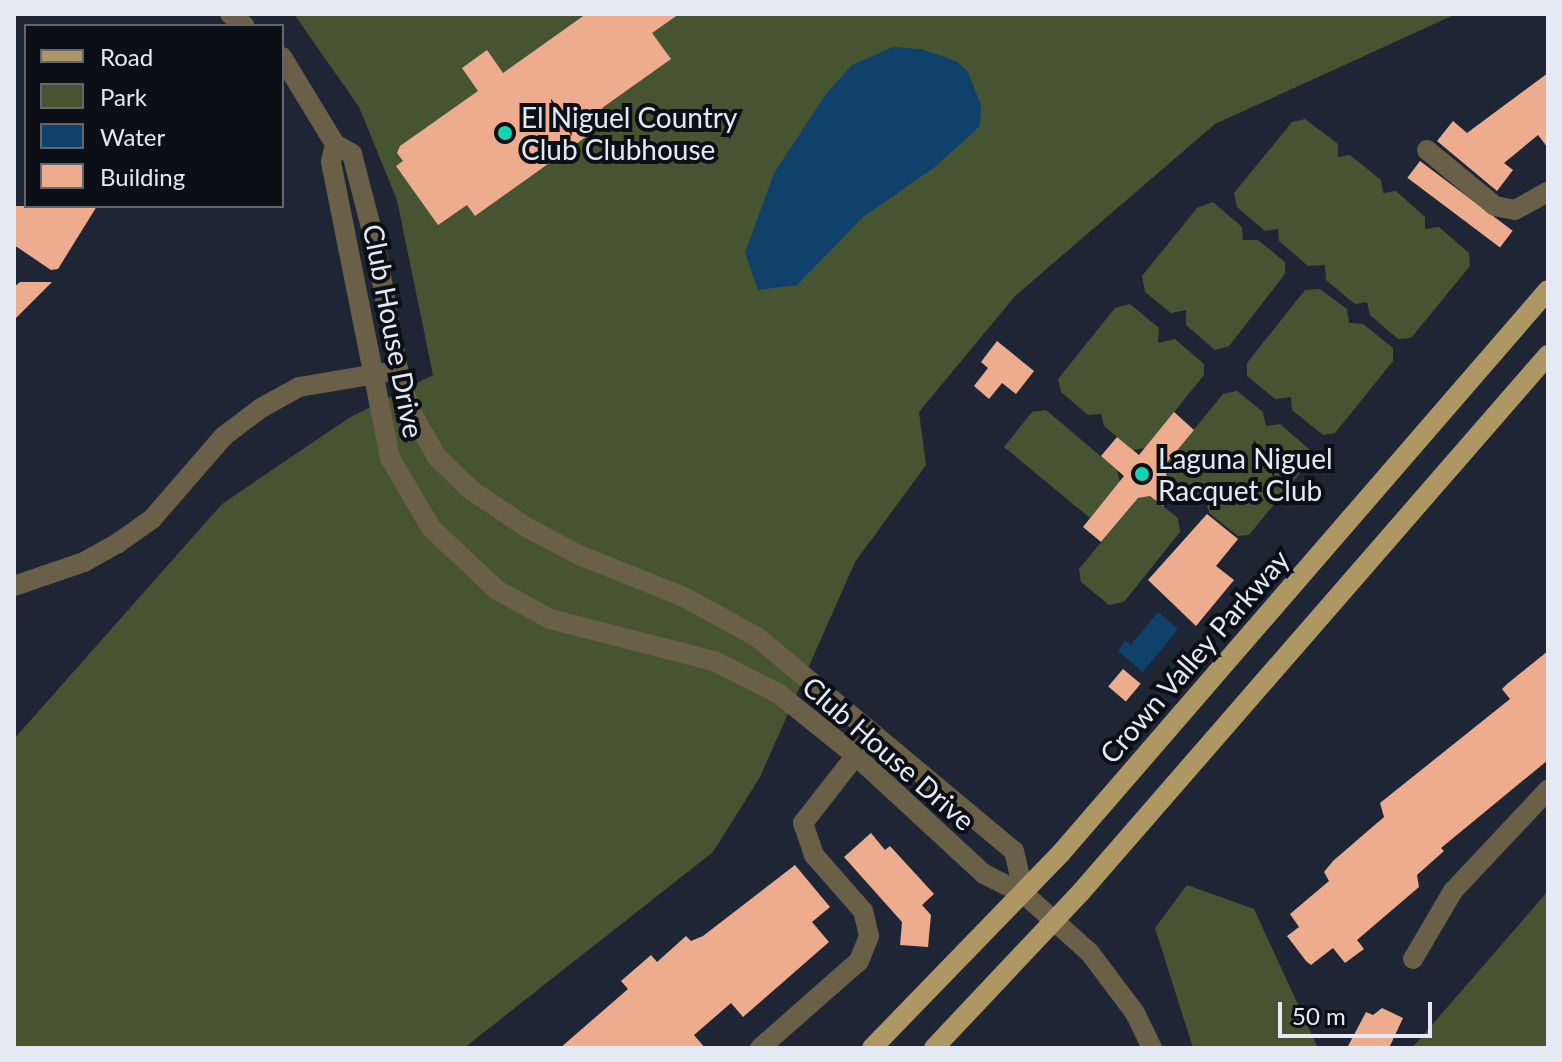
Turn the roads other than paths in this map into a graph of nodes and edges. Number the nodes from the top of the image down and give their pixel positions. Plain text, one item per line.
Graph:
1 (284, 60) edge
2 (335, 144) junction
3 (1427, 150) dead end
4 (1548, 192) edge
5 (1548, 290) edge
6 (1548, 355) edge
7 (398, 369) junction
8 (372, 375) junction
9 (14, 586) edge
10 (875, 732) junction
11 (856, 756) junction
12 (1548, 790) edge
13 (1024, 894) junction
14 (1055, 922) junction
15 (1413, 959) dead end
16 (760, 1048) edge
17 (872, 1048) edge
18 (934, 1048) edge
19 (1152, 1048) edge

1 - 2 street, Club House Drive
2 - 7 street, Club House Drive
2 - 8 street, Club House Drive
3 - 4 street
5 - 13 main road, Crown Valley Parkway
6 - 14 main road
7 - 8 street
7 - 10 street, Club House Drive
8 - 9 street
8 - 11 street, Club House Drive
10 - 11 street
10 - 13 street, Club House Drive
11 - 13 street, Club House Drive
11 - 16 street
12 - 15 street
13 - 14 street, Club House Drive
13 - 17 main road, Crown Valley Parkway
14 - 18 main road
14 - 19 street, Club House Drive

